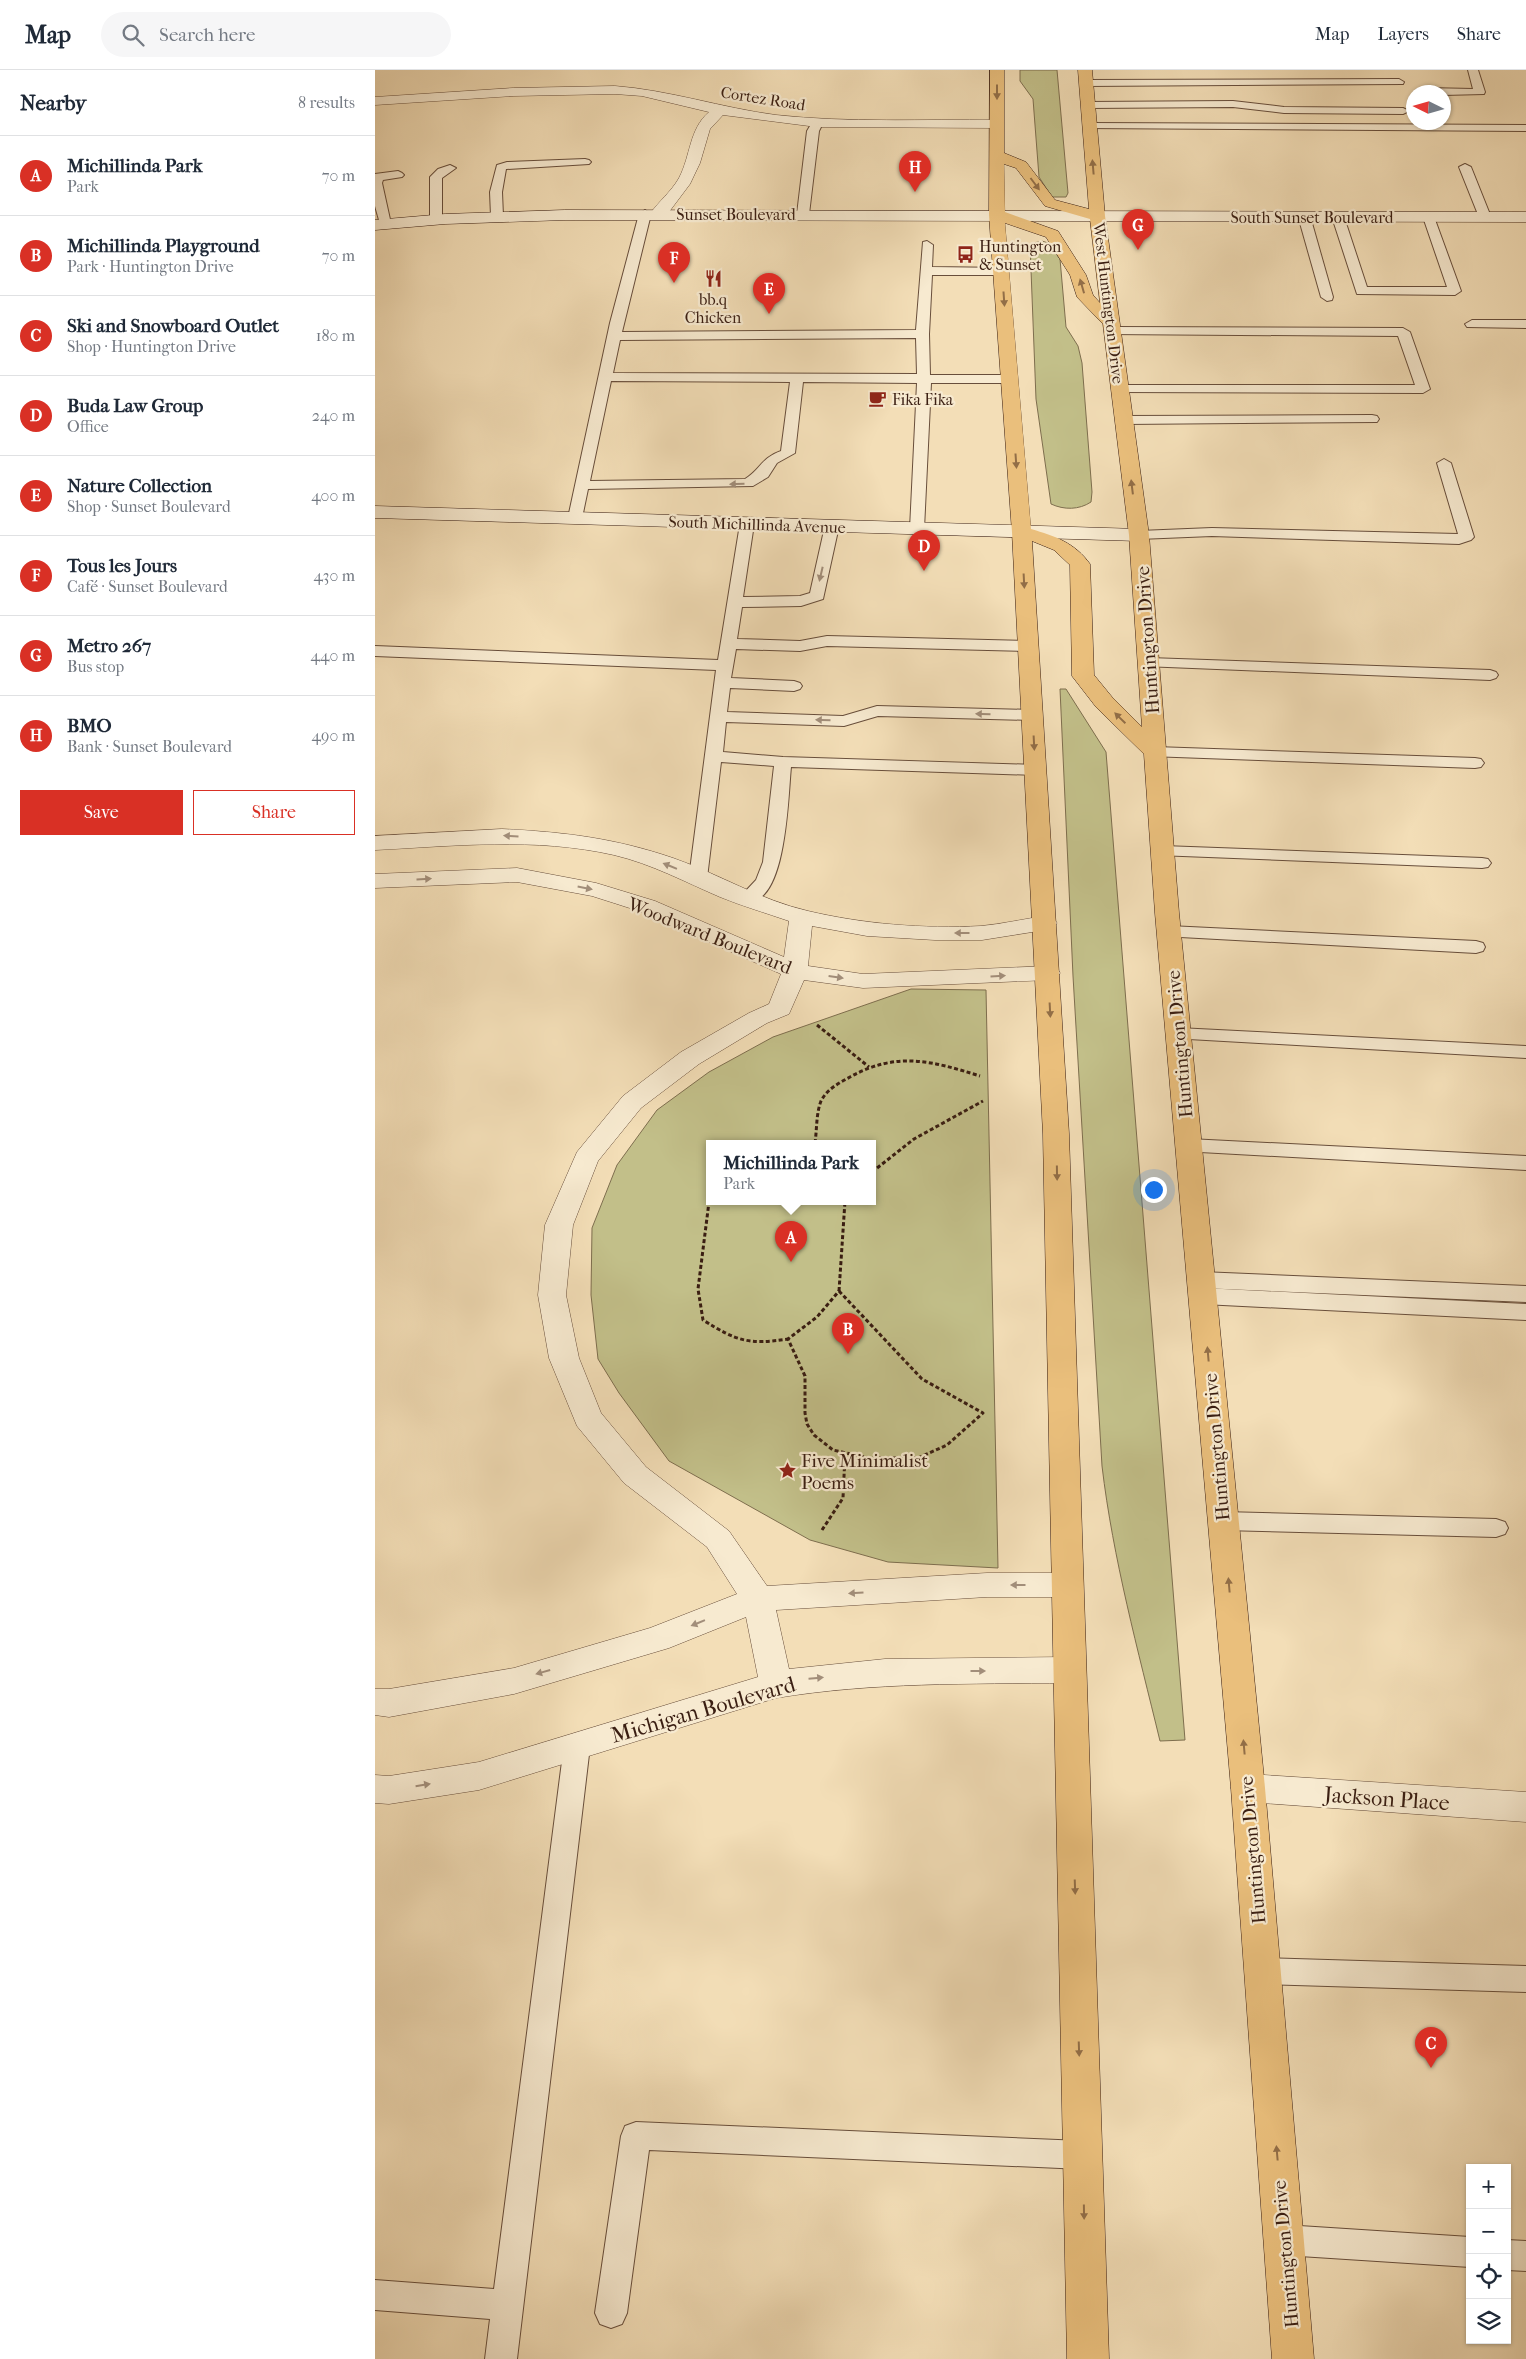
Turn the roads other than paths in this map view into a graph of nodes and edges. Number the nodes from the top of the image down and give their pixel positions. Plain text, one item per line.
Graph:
1 (997, 70) edge
2 (1473, 70) edge
3 (628, 76) dead end
4 (1085, 76) edge
5 (1399, 82) dead end
6 (1451, 91) edge
7 (642, 92) junction
8 (375, 101) edge
9 (1088, 105) junction
10 (720, 110) junction
11 (1403, 111) dead end
12 (817, 123) junction
13 (997, 124) junction
14 (1089, 126) junction
15 (1526, 128) edge
16 (998, 156) junction
17 (585, 162) dead end
18 (1465, 167) dead end
19 (450, 168) dead end
20 (398, 175) dead end
21 (651, 214) junction
22 (803, 214) junction
23 (997, 215) junction
24 (497, 216) junction
25 (1097, 216) junction
26 (1304, 216) junction
27 (1338, 217) junction
28 (1429, 217) junction
29 (1485, 217) junction
30 (1526, 217) edge
31 (436, 220) junction
32 (380, 225) edge
33 (927, 245) dead end
34 (1002, 270) junction
35 (926, 271) junction
36 (1327, 297) dead end
37 (1472, 324) dead end
38 (1526, 324) edge
39 (1112, 327) junction
40 (922, 334) junction
41 (615, 336) junction
42 (607, 377) junction
43 (797, 378) junction
44 (924, 378) junction
45 (1010, 378) junction
46 (1120, 388) junction
47 (1372, 419) dead end
48 (1124, 420) junction
49 (1444, 463) dead end
50 (583, 485) junction
51 (375, 512) edge
52 (575, 518) junction
53 (747, 524) junction
54 (832, 526) junction
55 (917, 529) junction
56 (1021, 532) junction
57 (1139, 535) junction
58 (735, 602) junction
59 (729, 644) junction
60 (1028, 646) junction
61 (375, 651) edge
62 (1149, 663) junction
63 (725, 664) junction
64 (1490, 676) dead end
65 (723, 684) junction
66 (794, 686) dead end
67 (1032, 715) junction
68 (719, 716) junction
69 (1155, 752) junction
70 (714, 756) junction
71 (783, 762) junction
72 (1475, 763) dead end
73 (1035, 770) junction
74 (380, 843) edge
75 (1163, 851) junction
76 (1482, 863) dead end
77 (375, 872) edge
78 (698, 878) junction
79 (375, 882) edge
80 (749, 897) junction
81 (801, 917) junction
82 (1045, 923) junction
83 (1169, 932) junction
84 (1477, 947) dead end
85 (795, 971) junction
86 (1048, 973) junction
87 (1178, 1034) junction
88 (1526, 1052) edge
89 (1189, 1146) junction
90 (1526, 1163) edge
91 (1202, 1288) junction
92 (1526, 1294) edge
93 (1526, 1312) edge
94 (1223, 1521) junction
95 (1496, 1528) dead end
96 (1067, 1585) junction
97 (758, 1599) junction
98 (1068, 1670) junction
99 (775, 1685) junction
100 (375, 1702) edge
101 (577, 1746) junction
102 (1248, 1788) junction
103 (375, 1789) edge
104 (1526, 1807) edge
105 (1262, 1971) junction
106 (1526, 1979) edge
107 (1082, 2155) junction
108 (1284, 2240) junction
109 (1466, 2252) edge
110 (1511, 2255) edge
111 (1526, 2256) edge
112 (375, 2295) edge
113 (508, 2305) junction
114 (611, 2312) dead end
115 (501, 2359) edge
116 (1087, 2359) edge
117 (1293, 2359) edge

1 -> 13 main road
2 - 6 lane
3 - 7 street
4 - 5 lane
4 - 9 main road, West Huntington Drive
7 - 8 street, Cortez Road
7 - 10 street, Cortez Road
9 - 11 lane
9 - 14 main road, West Huntington Drive
10 - 12 street, Cortez Road
10 - 21 street
12 - 13 street, Cortez Road
12 - 22 lane
13 - 16 main road
14 - 15 lane
25 -> 14 main road, West Huntington Drive
16 - 23 main road
16 -> 25 main road
17 - 24 lane
18 - 29 lane
19 - 31 lane
20 - 32 lane
21 - 22 street, Sunset Boulevard
21 - 24 street, Sunset Boulevard
21 - 41 lane
22 - 23 street, Sunset Boulevard
23 - 25 street, Sunset Boulevard
23 - 34 main road
39 -> 23 main road
24 - 31 street, Sunset Boulevard
25 - 26 street, South Sunset Boulevard
25 - 39 main road, West Huntington Drive
26 - 27 street, South Sunset Boulevard
26 - 36 lane
27 - 28 street, South Sunset Boulevard
27 - 28 lane
28 - 29 street, South Sunset Boulevard
29 - 30 street, South Sunset Boulevard
31 - 32 street, Sunset Boulevard
33 - 35 lane
34 - 35 lane
34 -> 45 main road
35 - 40 lane
37 - 38 lane
39 - 46 main road, West Huntington Drive
39 - 46 lane
40 - 41 lane
40 - 44 lane
41 - 42 lane
42 - 43 lane
42 - 50 lane
43 - 44 lane
43 -> 50 lane
44 - 45 lane
44 - 55 lane
45 -> 56 main road
46 - 48 main road, West Huntington Drive
47 - 48 lane
57 -> 48 main road, West Huntington Drive
49 - 57 lane
50 - 52 lane
51 - 52 street, South Michillinda Avenue
52 - 53 street, South Michillinda Avenue
53 - 54 street, South Michillinda Avenue
53 - 58 lane
54 - 55 street, South Michillinda Avenue
54 -> 58 lane
55 - 56 street, South Michillinda Avenue
56 - 57 street, South Michillinda Avenue
56 -> 60 main road
69 -> 56 main road
57 - 62 main road, Huntington Drive
58 - 59 lane
59 - 60 lane
59 - 63 lane
60 - 67 main road
61 - 63 lane
62 - 64 lane
62 - 69 main road, Huntington Drive
63 - 65 lane
65 - 66 lane
65 - 68 lane
67 -> 68 lane
67 -> 73 main road
68 - 70 lane
69 - 72 lane
69 - 75 main road, Huntington Drive
70 - 71 lane
70 - 78 lane
71 - 73 lane
71 - 80 lane
73 - 82 main road
74 - 77 street
78 -> 74 street
75 - 76 lane
75 - 83 main road, Huntington Drive
78 - 80 street
79 -> 85 street, Woodward Boulevard
80 - 81 street
82 -> 81 street
81 - 85 street
82 - 86 main road
83 - 84 lane
83 - 87 main road, Huntington Drive
85 -> 86 street, Woodward Boulevard
85 - 97 street
86 -> 96 main road
87 - 88 lane
87 - 89 main road, Huntington Drive
89 - 90 lane
89 - 91 main road, Huntington Drive
91 - 92 lane
91 - 93 lane
94 -> 91 main road, Huntington Drive
94 - 95 lane
102 -> 94 main road, Huntington Drive
96 -> 97 street
96 - 98 main road
97 - 99 street
97 -> 100 street
99 -> 98 street, Michigan Boulevard
98 -> 107 main road
99 - 101 street, Michigan Boulevard
103 -> 101 street, Michigan Boulevard
101 - 113 lane
102 - 104 street, Jackson Place
102 - 105 main road, Huntington Drive
105 - 106 lane
108 -> 105 main road, Huntington Drive
107 - 114 lane
107 -> 116 main road
108 - 109 lane
108 - 117 main road, Huntington Drive
110 - 111 lane
112 - 113 lane
113 - 115 lane

